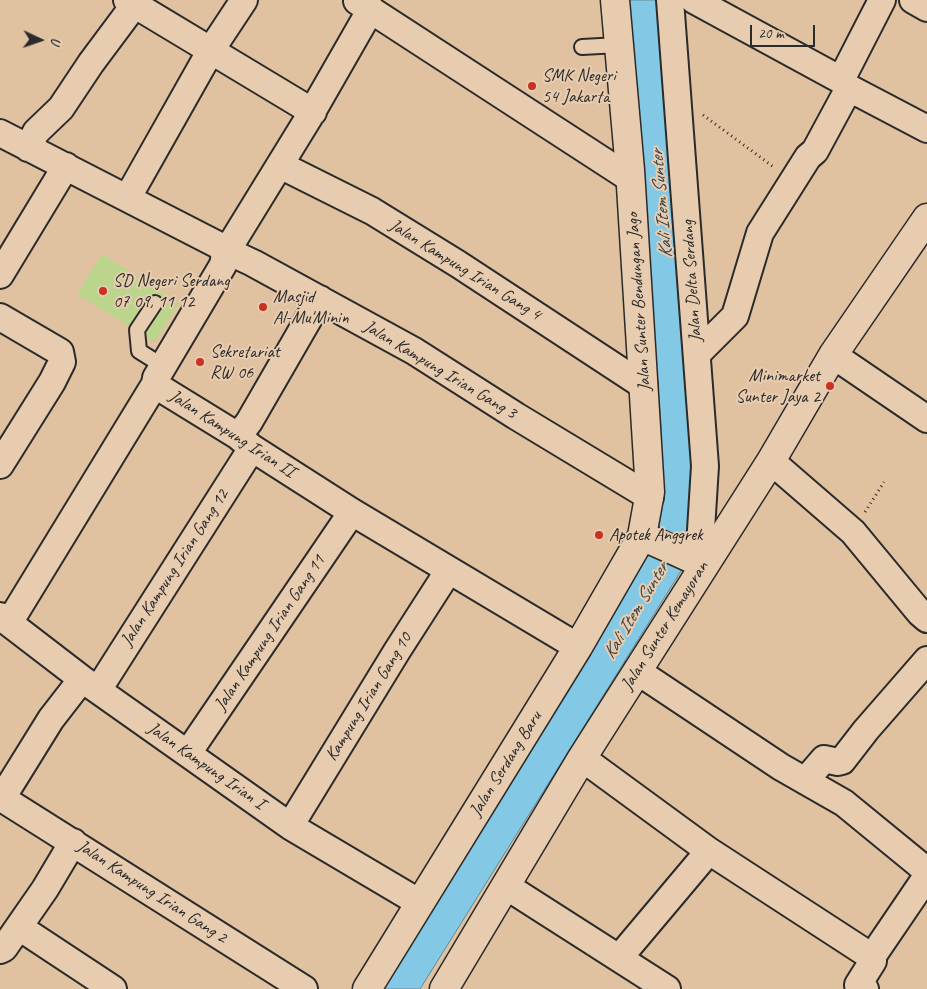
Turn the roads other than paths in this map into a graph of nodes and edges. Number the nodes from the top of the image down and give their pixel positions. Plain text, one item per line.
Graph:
1 (244, 0) edge
2 (615, 0) edge
3 (670, 0) edge
4 (694, 0) edge
5 (882, 0) edge
6 (913, 0) edge
7 (131, 2) edge
8 (364, 5) edge
9 (927, 8) edge
10 (619, 45) junction
11 (582, 48) dead end
12 (211, 50) junction
13 (845, 84) junction
14 (313, 112) junction
15 (927, 129) edge
16 (0, 133) edge
17 (28, 148) junction
18 (280, 165) junction
19 (66, 166) junction
20 (630, 175) junction
21 (128, 197) junction
22 (927, 218) edge
23 (225, 254) junction
24 (0, 275) edge
25 (320, 299) junction
26 (155, 304) dead end
27 (0, 317) edge
28 (697, 354) junction
29 (833, 355) junction
30 (159, 375) junction
31 (644, 386) junction
32 (927, 419) edge
33 (245, 442) junction
34 (770, 461) junction
35 (0, 465) edge
36 (650, 497) junction
37 (352, 512) junction
38 (644, 537) junction
39 (699, 562) junction
40 (449, 570) junction
41 (927, 619) edge
42 (3, 620) edge
43 (578, 647) junction
44 (927, 660) edge
45 (637, 671) junction
46 (84, 684) junction
47 (188, 753) junction
48 (582, 758) junction
49 (805, 781) junction
50 (1, 797) edge
51 (290, 826) junction
52 (73, 842) junction
53 (709, 851) junction
54 (927, 871) edge
55 (927, 876) edge
56 (506, 886) junction
57 (420, 903) junction
58 (19, 927) junction
59 (0, 950) edge
60 (872, 956) junction
61 (619, 958) junction
62 (113, 989) edge
63 (304, 989) edge
64 (366, 989) edge
65 (444, 989) edge
66 (667, 989) edge
67 (865, 989) edge

1 - 12 street
2 - 10 main road, Jalan Sunter Bendungan Jago
3 - 28 street, Jalan Delta Serdang
4 - 13 street
5 - 13 street
6 - 9 street
7 - 12 street
7 - 17 street
8 - 14 street, Jalan Kampung Irian II
8 - 20 street
10 - 11 lane
10 - 20 main road, Jalan Sunter Bendungan Jago
12 - 14 street
12 - 21 street
13 - 15 street
13 - 28 street
14 - 18 street, Jalan Kampung Irian II
16 - 17 street
17 - 19 street
18 - 23 street, Jalan Kampung Irian II
18 - 31 street, Jalan Kampung Irian Gang 4
19 - 21 street
19 - 24 street
20 - 31 main road, Jalan Sunter Bendungan Jago
21 - 23 street
22 - 29 main road, Jalan Sunter Kemayoran
23 - 25 street, Jalan Kampung Irian Gang 3
23 - 30 street, Jalan Kampung Irian II
25 - 33 street, Jalan Kampung Irian Gang 12
25 - 36 street, Jalan Kampung Irian Gang 3
26 - 30 lane
27 - 35 street
28 - 39 street, Jalan Delta Serdang
29 - 32 street
29 - 34 main road, Jalan Sunter Kemayoran
30 - 33 street, Jalan Kampung Irian II
30 - 42 street
31 - 36 main road, Jalan Sunter Bendungan Jago
33 - 37 street, Jalan Kampung Irian II
33 - 46 street, Jalan Kampung Irian Gang 12
34 - 39 main road, Jalan Sunter Kemayoran
34 - 41 street
36 - 38 main road, Jalan Sunter Bendungan Jago
37 - 40 street, Jalan Kampung Irian II
37 - 47 street, Jalan Kampung Irian Gang 11
38 - 39 main road
38 - 43 main road, Jalan Serdang Baru
39 - 45 main road, Jalan Sunter Kemayoran
40 - 43 street, Jalan Kampung Irian II
40 - 51 street, Kampung Irian Gang 10
42 - 46 street, Jalan Kampung Irian I
43 - 57 main road, Jalan Serdang Baru
44 - 49 street
45 - 48 main road, Jalan Sunter Kemayoran
45 - 49 street
46 - 47 street, Jalan Kampung Irian I
46 - 50 street, Jalan Kampung Irian Gang 12
47 - 51 street, Jalan Kampung Irian I
48 - 53 street
48 - 56 main road, Jalan Sunter Kemayoran
49 - 54 street
50 - 52 street, Jalan Kampung Irian Gang 2
51 - 57 street, Jalan Kampung Irian I
52 - 58 street
52 - 63 street, Jalan Kampung Irian Gang 2
53 - 60 street
53 - 61 street
55 - 60 street
56 - 61 street
56 - 65 main road, Jalan Sunter Kemayoran
57 - 64 main road, Jalan Serdang Baru
58 - 59 street
58 - 62 street
60 - 67 street
61 - 66 street

